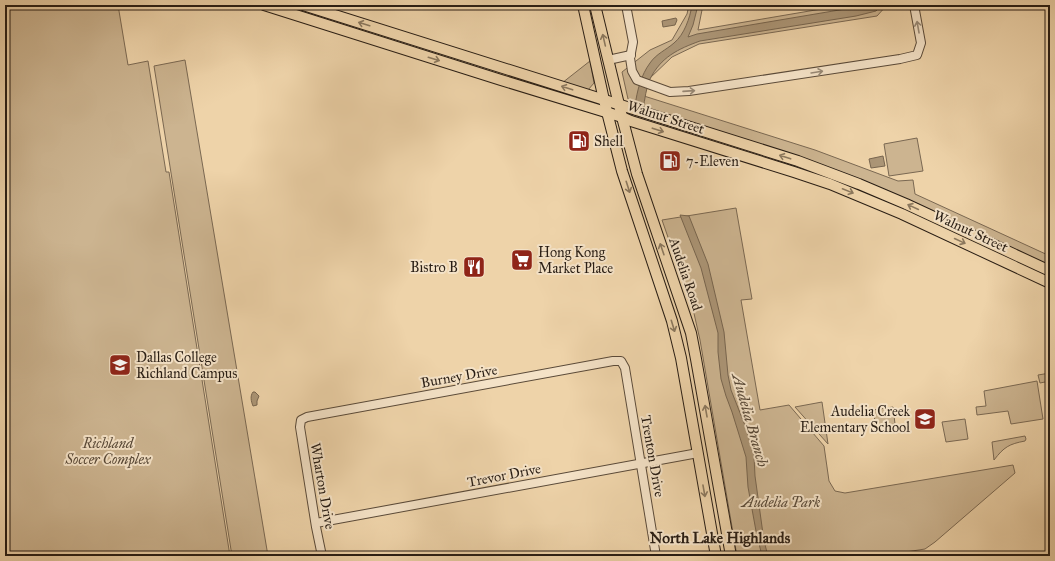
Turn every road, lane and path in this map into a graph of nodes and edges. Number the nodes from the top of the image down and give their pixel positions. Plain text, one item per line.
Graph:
1 (264, 5) edge
2 (303, 5) edge
3 (583, 5) edge
4 (595, 5) edge
5 (626, 5) edge
6 (914, 5) edge
7 (286, 8) edge
8 (401, 36) junction
9 (397, 47) junction
10 (631, 55) junction
11 (608, 60) junction
12 (604, 100) junction
13 (619, 105) junction
14 (607, 113) junction
15 (622, 117) junction
16 (1050, 271) edge
17 (1050, 283) edge
18 (675, 286) junction
19 (662, 289) junction
20 (621, 362) joint
21 (301, 420) joint
22 (712, 450) junction
23 (698, 453) junction
24 (641, 463) junction
25 (316, 524) junction
26 (322, 556) edge
27 (656, 556) edge
28 (716, 556) edge
29 (731, 556) edge

1 - 7 main road, Walnut Street
8 -> 2 main road, Walnut Street
3 - 12 main road, Audelia Road
11 -> 4 main road, Audelia Road
5 - 10 street
10 -> 6 street
7 - 9 main road, Walnut Street
8 - 9 main road
12 -> 8 main road, Walnut Street
9 -> 14 main road, Walnut Street
10 - 11 street
11 - 13 main road, Audelia Road
12 - 13 main road, Walnut Street
12 - 14 main road, Audelia Road
13 - 15 main road, Audelia Road
16 -> 13 main road, Walnut Street
14 - 15 main road, Walnut Street
14 -> 19 main road, Audelia Road
15 -> 17 main road, Walnut Street
18 -> 15 main road, Audelia Road
18 - 19 main road
22 -> 18 main road, Audelia Road
19 -> 23 main road, Audelia Road
20 - 21 street, Burney Drive
20 - 24 street, Trenton Drive
21 - 25 street, Wharton Drive
22 - 23 main road
22 - 29 main road, Audelia Road
23 - 24 street, Trevor Drive
23 -> 28 main road, Audelia Road
24 - 25 street, Trevor Drive
24 - 27 street, Trenton Drive
25 - 26 street, Wharton Drive

